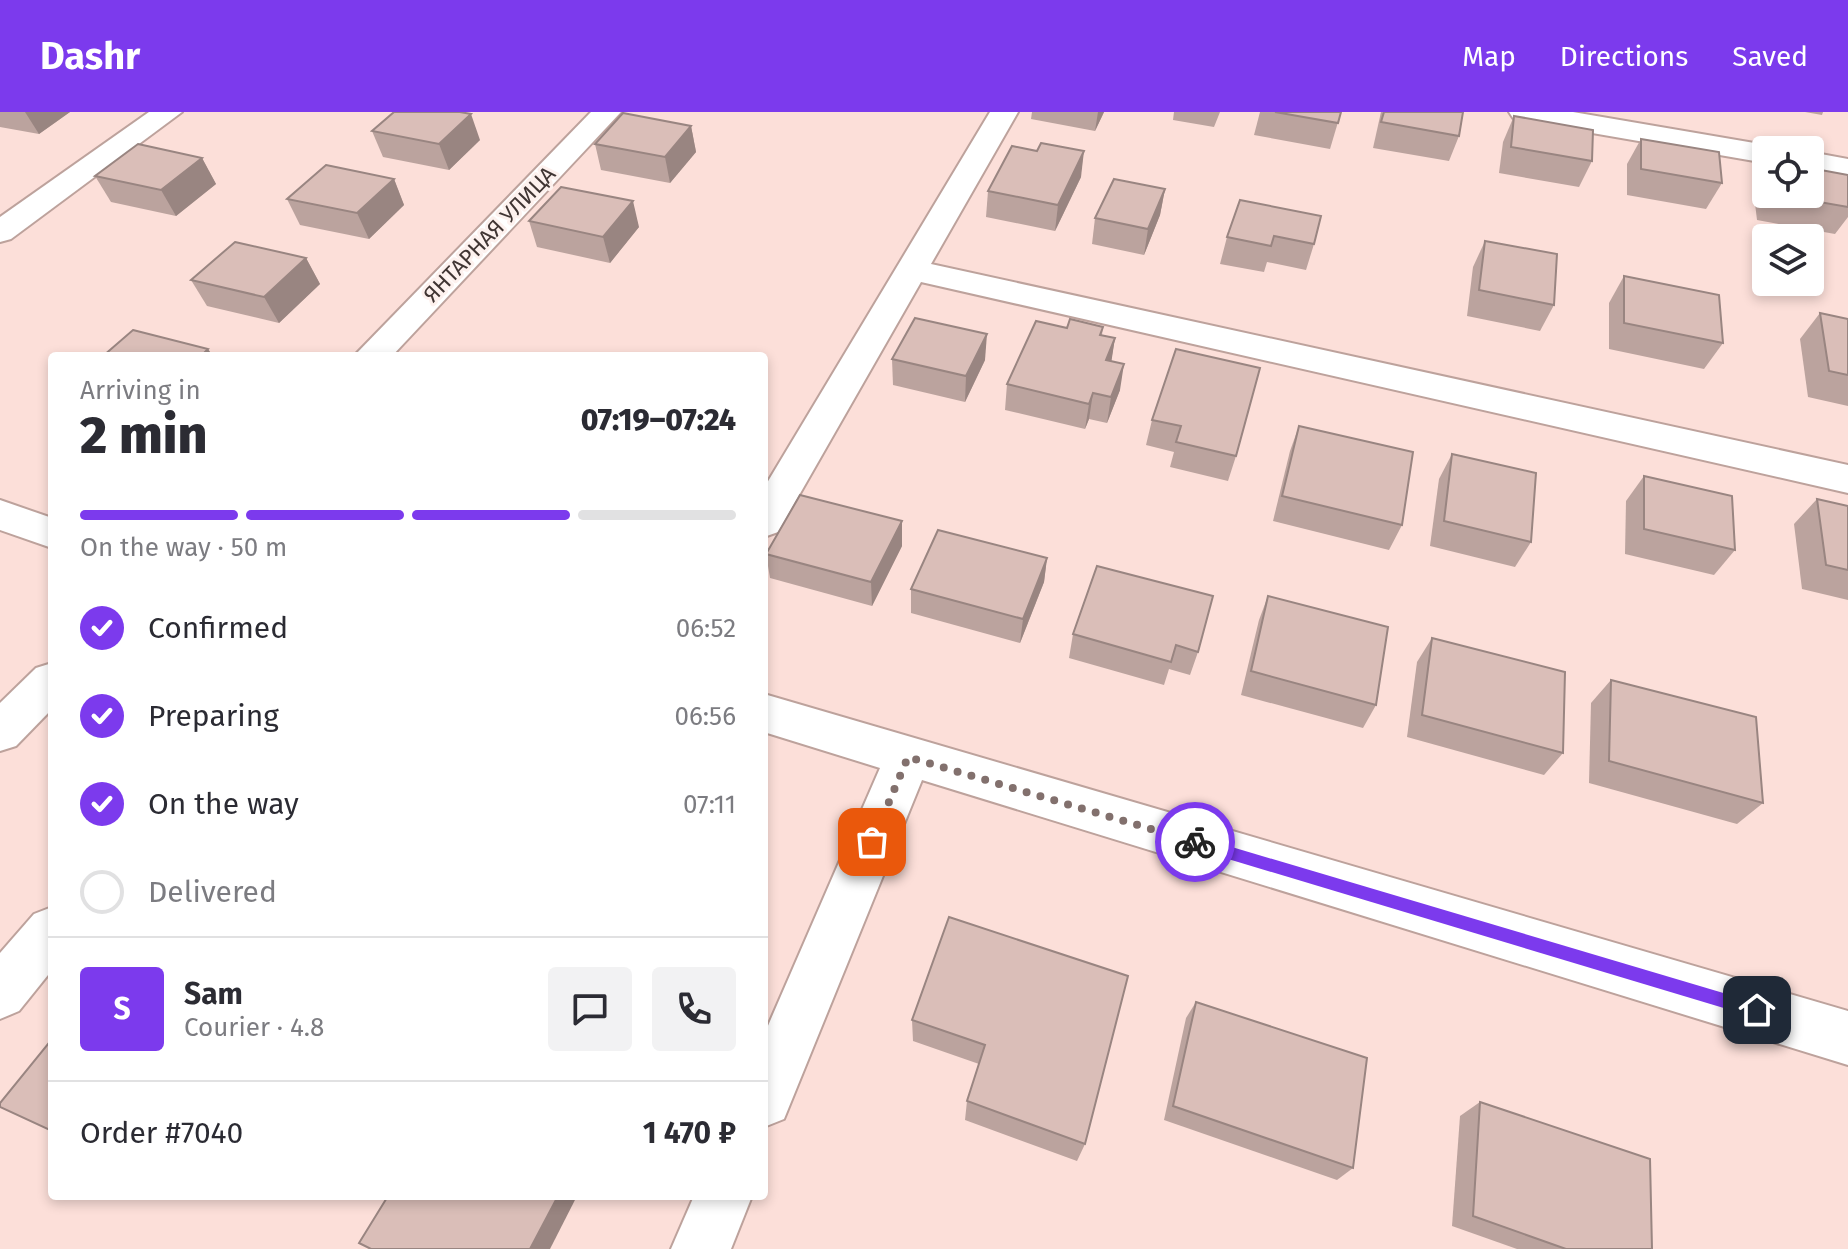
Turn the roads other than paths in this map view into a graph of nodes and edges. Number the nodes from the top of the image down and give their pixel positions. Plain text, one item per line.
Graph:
1 (168, 112) edge
2 (607, 112) edge
3 (1004, 112) edge
4 (1523, 112) edge
5 (1752, 152) edge
6 (1824, 164) edge
7 (1848, 168) edge
8 (0, 232) edge
9 (912, 270) junction
10 (376, 352) edge
11 (1848, 479) edge
12 (0, 515) edge
13 (768, 515) edge
14 (48, 532) edge
15 (48, 685) edge
16 (768, 714) edge
17 (0, 732) edge
18 (908, 757) junction
19 (48, 936) edge
20 (0, 993) edge
21 (1848, 1038) edge
22 (768, 1090) edge
23 (721, 1200) edge
24 (701, 1249) edge

1 - 8 street
2 - 10 street, ЯНТАРНАЯ УЛИЦА
3 - 9 street
4 - 5 street
6 - 7 street
9 - 11 street
9 - 13 street
12 - 14 street
15 - 17 street
16 - 18 street
18 - 21 street
18 - 22 street
19 - 20 street
23 - 24 street

